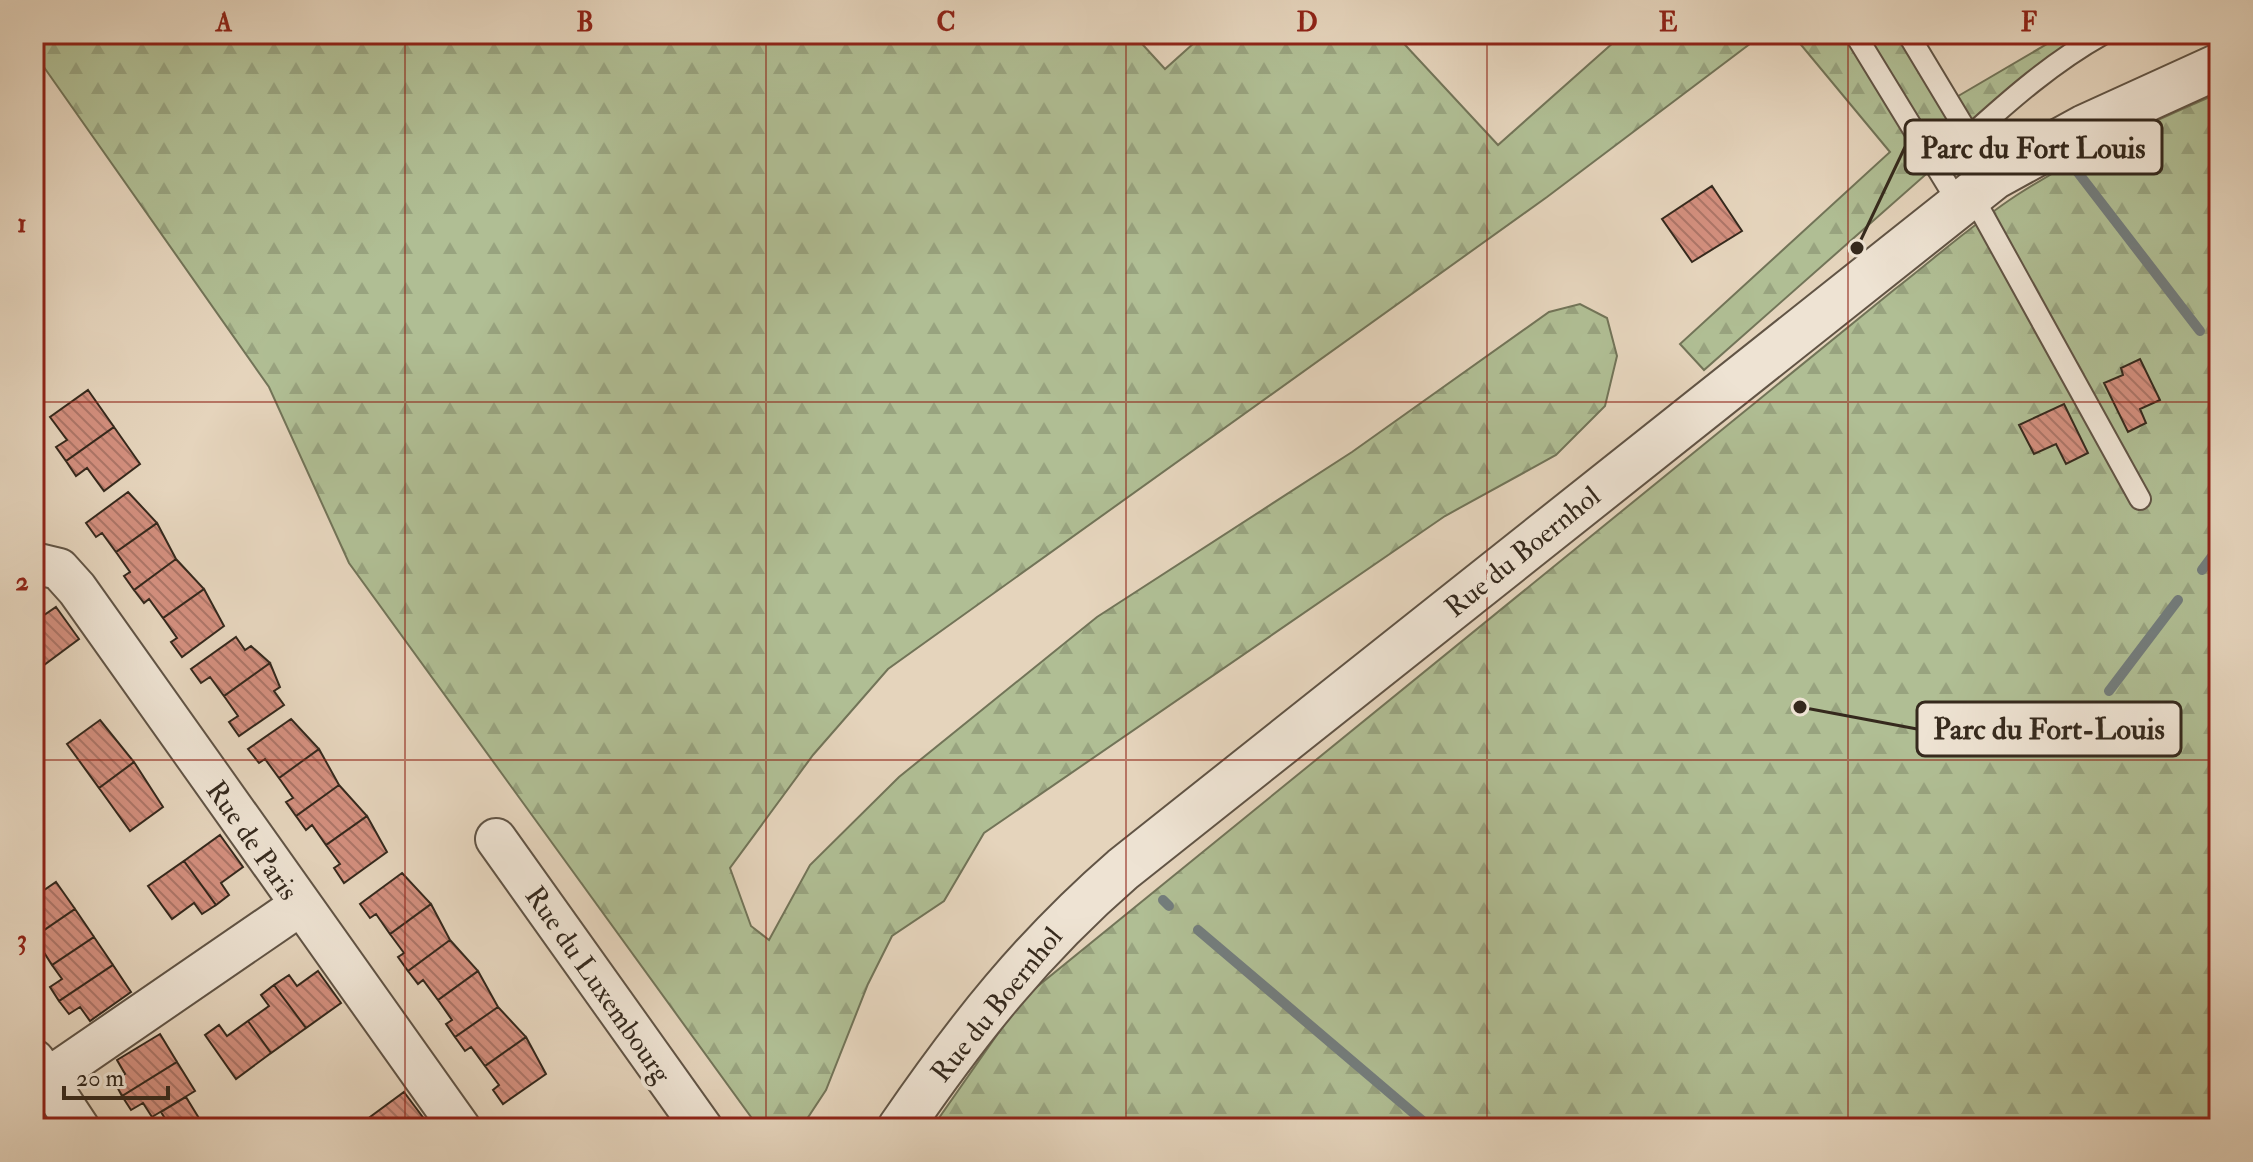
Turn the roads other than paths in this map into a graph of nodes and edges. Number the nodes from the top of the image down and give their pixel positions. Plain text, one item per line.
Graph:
1 (1855, 34) edge
2 (1908, 34) edge
3 (2103, 34) edge
4 (2219, 66) edge
5 (1969, 137) junction
6 (1975, 192) junction
7 (2140, 499) dead end
8 (36, 562) edge
9 (496, 839) dead end
10 (299, 906) junction
11 (39, 1076) edge
12 (79, 1128) edge
13 (460, 1128) edge
14 (702, 1128) edge
15 (900, 1128) edge

1 - 6 lane
2 - 5 lane
3 - 5 lane
4 - 6 street, Rue du Boernhol
5 - 6 lane
6 - 7 lane
6 - 15 street, Rue du Boernhol
8 - 10 street, Rue de Paris
9 - 14 street, Rue du Luxembourg
10 - 11 street
10 - 13 street, Rue de Paris
11 - 12 street

